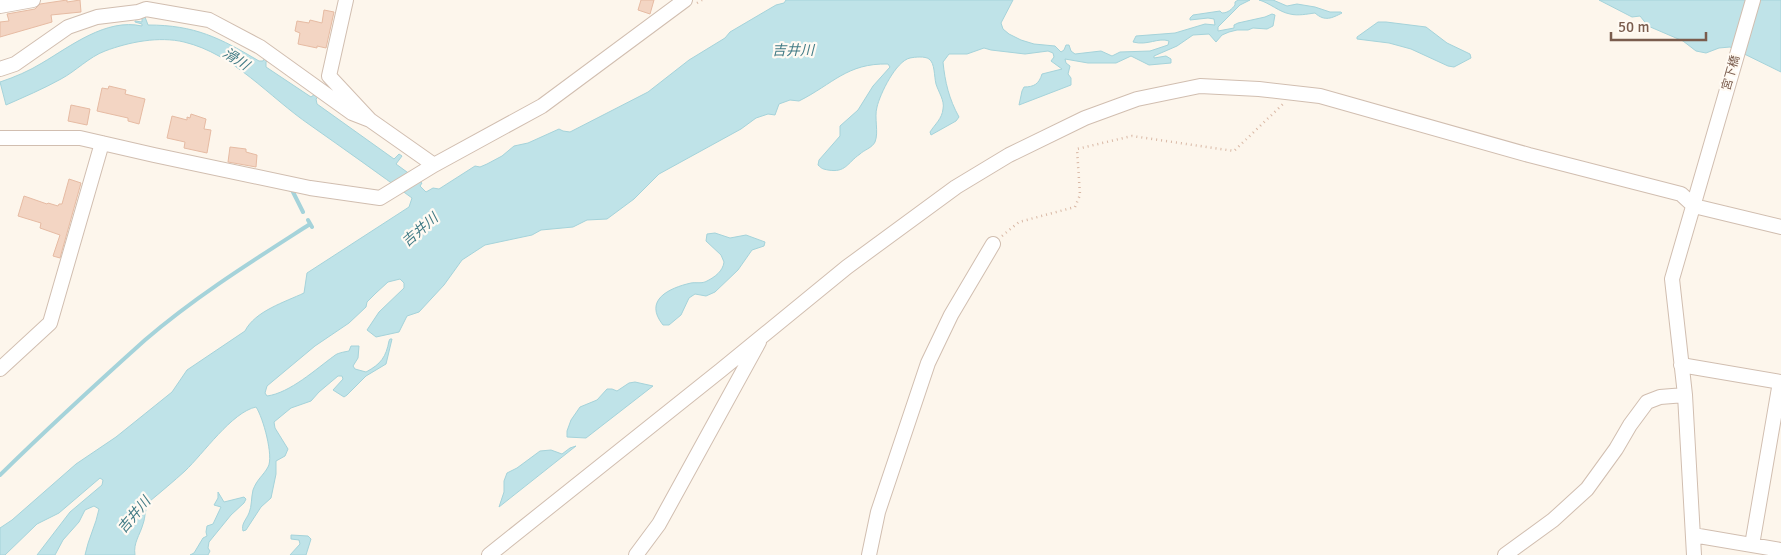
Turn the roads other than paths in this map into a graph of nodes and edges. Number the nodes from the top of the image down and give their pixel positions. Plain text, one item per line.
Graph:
1 (33, 0) edge
2 (346, 0) edge
3 (686, 0) edge
4 (1753, 0) edge
5 (147, 5) edge
6 (0, 6) edge
7 (0, 69) edge
8 (370, 120) junction
9 (0, 138) edge
10 (102, 143) junction
11 (434, 165) junction
12 (1694, 206) junction
13 (1781, 227) edge
14 (993, 244) road end
15 (763, 335) junction
16 (1682, 365) junction
17 (0, 369) edge
18 (1780, 382) edge
19 (1685, 395) junction
20 (1693, 535) junction
21 (513, 536) junction
22 (1752, 545) junction
23 (1781, 550) edge
24 (489, 555) edge
25 (498, 555) edge
26 (636, 555) edge
27 (869, 555) edge
28 (1505, 555) edge
29 (1694, 555) edge

1 - 6 street
2 - 8 street
3 - 11 street
4 - 12 street, 宮下橋
5 - 7 street
5 - 8 street
8 - 11 street
9 - 10 street
10 - 11 street
10 - 17 street
12 - 13 street
12 - 15 street
12 - 16 street, 宮下橋
14 - 27 street
15 - 21 street
15 - 26 street
16 - 18 street
16 - 19 street, 宮下橋
18 - 22 street
19 - 20 street, 宮下橋
19 - 28 street
20 - 22 street
20 - 29 street, 宮下橋
21 - 24 street
21 - 25 street
22 - 23 street

